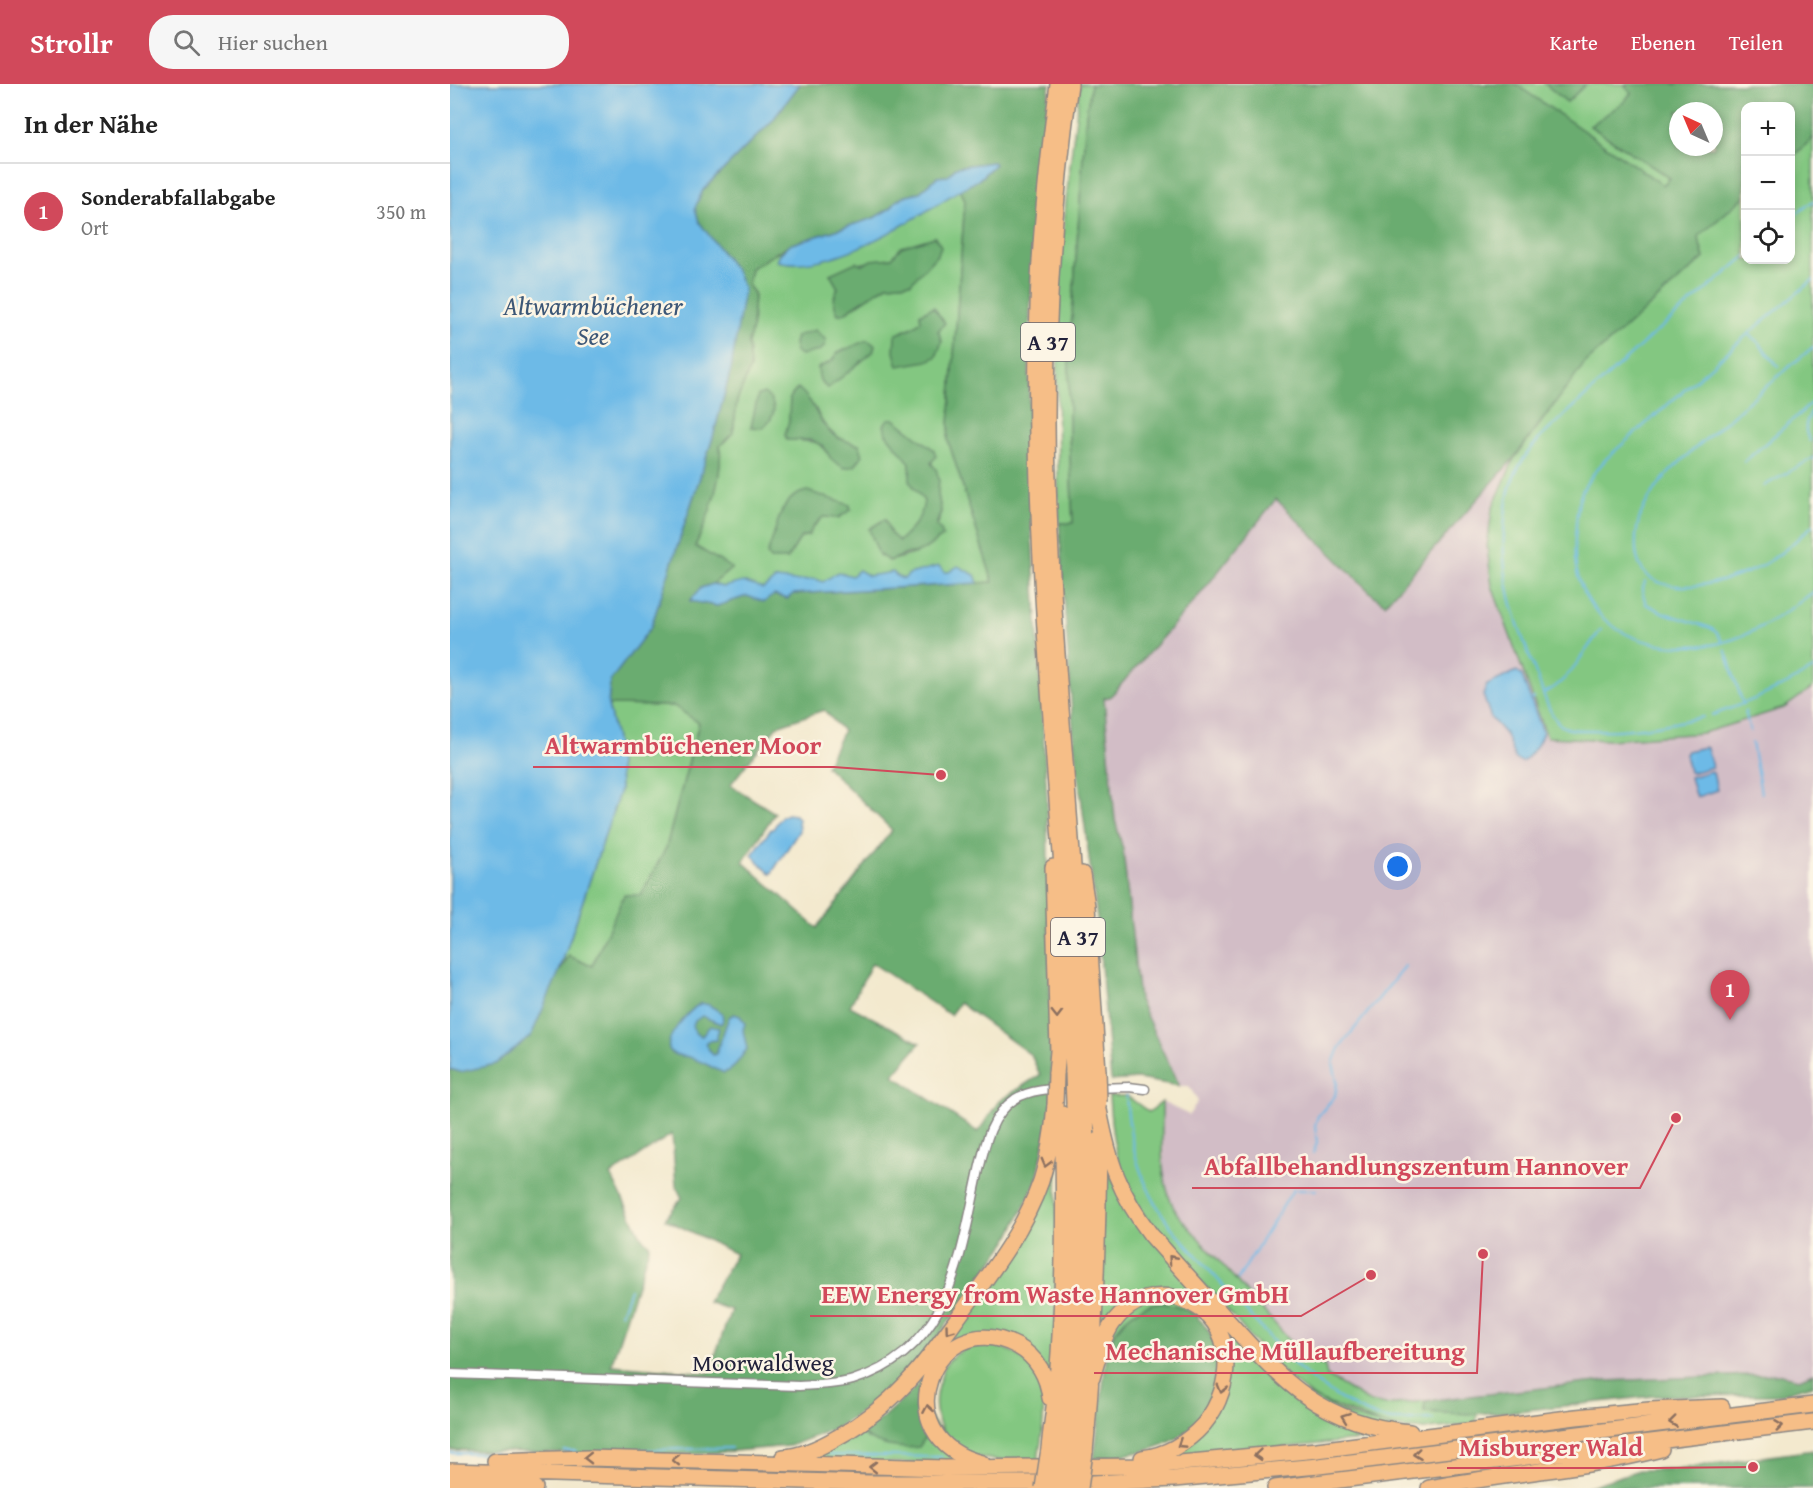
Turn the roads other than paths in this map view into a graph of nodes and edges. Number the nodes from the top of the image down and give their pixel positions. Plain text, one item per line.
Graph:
1 (1058, 84) edge
2 (1070, 84) edge
3 (1056, 807) junction
4 (1075, 1073) junction
5 (1145, 1089) dead end
6 (1079, 1105) junction
7 (450, 1374) edge
8 (1092, 1378) junction
9 (1813, 1405) edge
10 (1773, 1410) junction
11 (1813, 1422) edge
12 (1746, 1430) junction
13 (1464, 1432) junction
14 (1068, 1451) junction
15 (705, 1460) junction
16 (450, 1462) edge
17 (994, 1466) junction
18 (1041, 1466) junction
19 (450, 1471) edge
20 (870, 1483) junction
21 (450, 1485) edge
22 (535, 1488) edge
23 (1042, 1488) edge
24 (1056, 1488) edge
25 (1068, 1488) edge
26 (1080, 1488) edge
27 (1275, 1488) edge
28 (1429, 1488) edge

1 - 3 highway, A 37
2 - 4 highway, A 37
3 - 4 highway, A 37
3 -> 4 highway
4 - 6 highway
4 - 6 highway, bridge
5 - 7 street, Moorwaldweg
6 - 8 highway
13 -> 6 highway
6 - 14 highway
6 -> 15 highway
8 - 14 highway
8 -> 14 highway
9 - 10 highway
10 - 13 highway
10 -> 20 highway
12 -> 11 highway
12 - 27 highway
12 - 28 highway
13 -> 14 highway
17 -> 14 highway
14 - 18 highway
14 - 23 highway, bridge
14 - 24 highway, bridge
14 - 25 highway, bridge
14 - 26 highway, bridge
15 -> 16 highway
17 -> 15 highway
17 - 18 highway
18 - 20 highway
19 - 20 highway
21 - 22 highway

